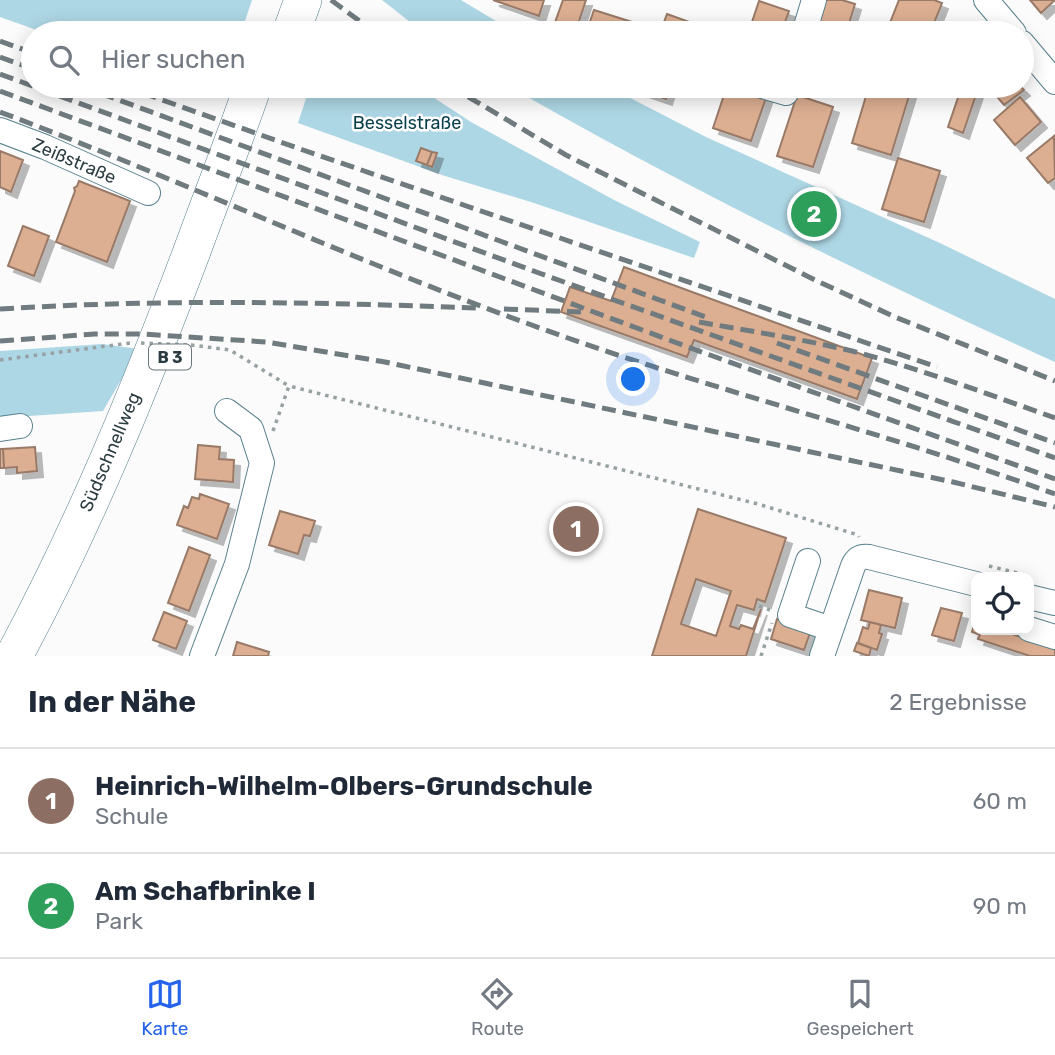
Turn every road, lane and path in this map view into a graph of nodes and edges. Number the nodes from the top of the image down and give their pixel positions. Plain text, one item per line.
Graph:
1 (282, 0) edge
2 (303, 0) edge
3 (814, 0) edge
4 (986, 0) edge
5 (275, 21) edge
6 (295, 21) edge
7 (808, 21) edge
8 (1004, 21) edge
9 (1034, 57) edge
10 (1055, 82) edge
11 (249, 98) edge
12 (268, 98) edge
13 (0, 131) edge
14 (148, 193) dead end
15 (120, 343) dead end
16 (141, 344) dead end
17 (0, 360) edge
18 (289, 386) junction
19 (226, 411) dead end
20 (262, 463) junction
21 (860, 558) junction
22 (808, 561) dead end
23 (971, 583) edge
24 (1034, 598) edge
25 (1055, 603) edge
26 (759, 606) dead end
27 (831, 629) junction
28 (1034, 631) edge
29 (1055, 637) edge
30 (14, 656) edge
31 (35, 656) edge
32 (202, 656) edge
33 (761, 656) edge
34 (822, 656) edge

1 - 5 highway
2 - 6 highway
3 - 7 street
4 - 8 street
9 - 10 street
11 - 30 highway, Südschnellweg / B 3
12 - 31 highway, Südschnellweg / B 3
13 - 14 street, Zeißstraße
15 - 17 path
16 - 18 path, bridge
18 - 20 path
18 - 21 path
19 - 20 street
20 - 32 street
21 - 23 street
21 - 27 street
22 - 27 street
24 - 25 street
26 - 33 path
27 - 34 street
28 - 29 street

